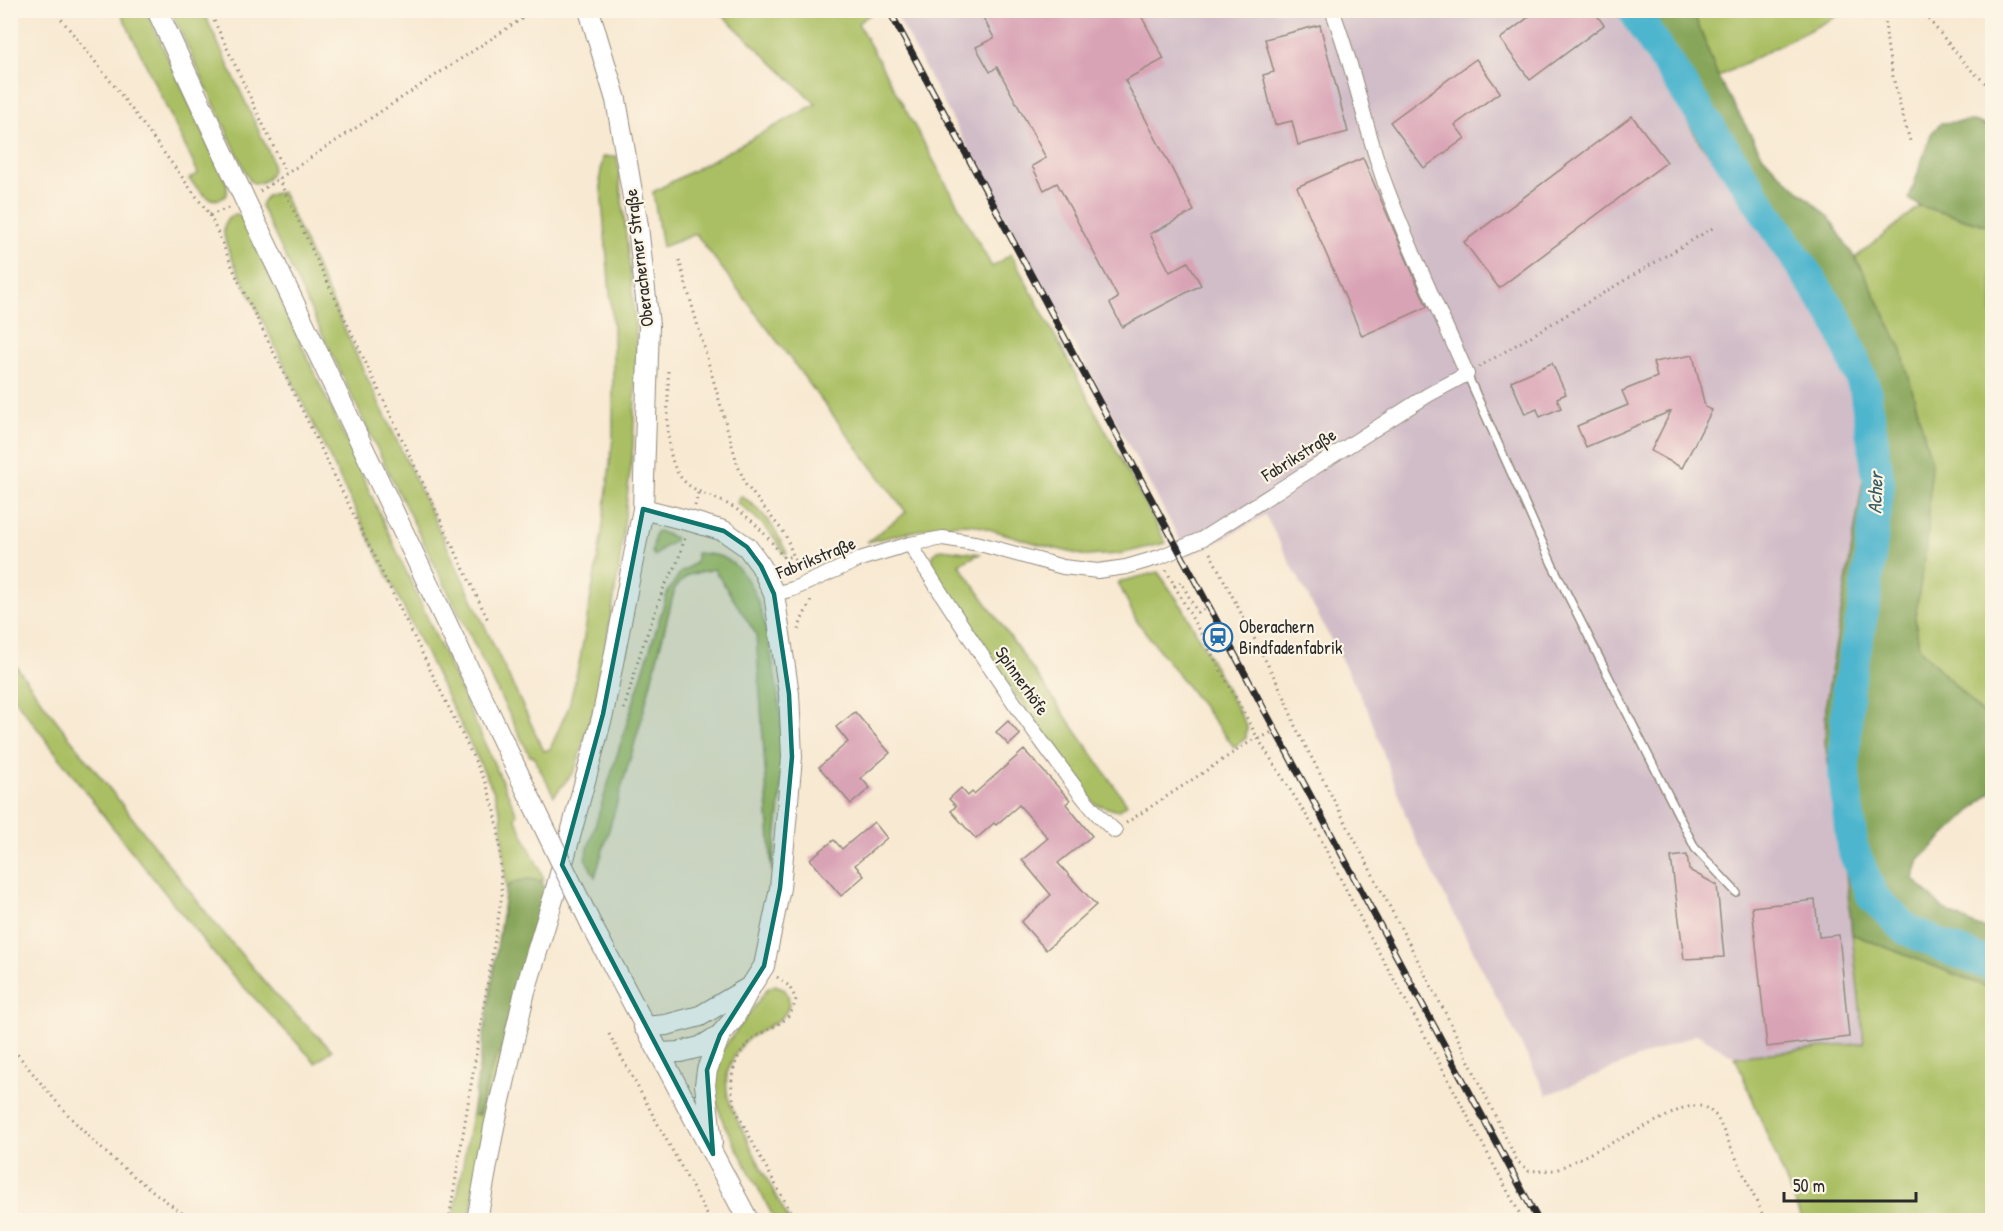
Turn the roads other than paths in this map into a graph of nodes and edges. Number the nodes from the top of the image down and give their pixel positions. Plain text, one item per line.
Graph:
1 (157, 10) edge
2 (589, 10) edge
3 (1332, 10) edge
4 (1467, 374) junction
5 (643, 509) junction
6 (910, 544) junction
7 (774, 594) junction
8 (1115, 831) road end
9 (1736, 892) dead end
10 (751, 986) junction
11 (644, 1027) junction
12 (720, 1035) junction
13 (658, 1053) junction
14 (713, 1154) junction
15 (477, 1221) edge
16 (748, 1221) edge

1 - 11 main road, bridge
2 - 5 main road, Oberacherner Straße
3 - 4 street
4 - 6 street, Fabrikstraße
4 - 9 lane
5 - 7 main road
5 - 15 main road, Oberacherner Straße
6 - 7 street, Fabrikstraße
6 - 8 street, Spinnerhöfe
7 - 10 main road
10 - 11 main road
10 - 12 main road
11 - 13 main road
12 - 13 main road
12 - 14 main road
13 - 14 main road
14 - 16 main road

